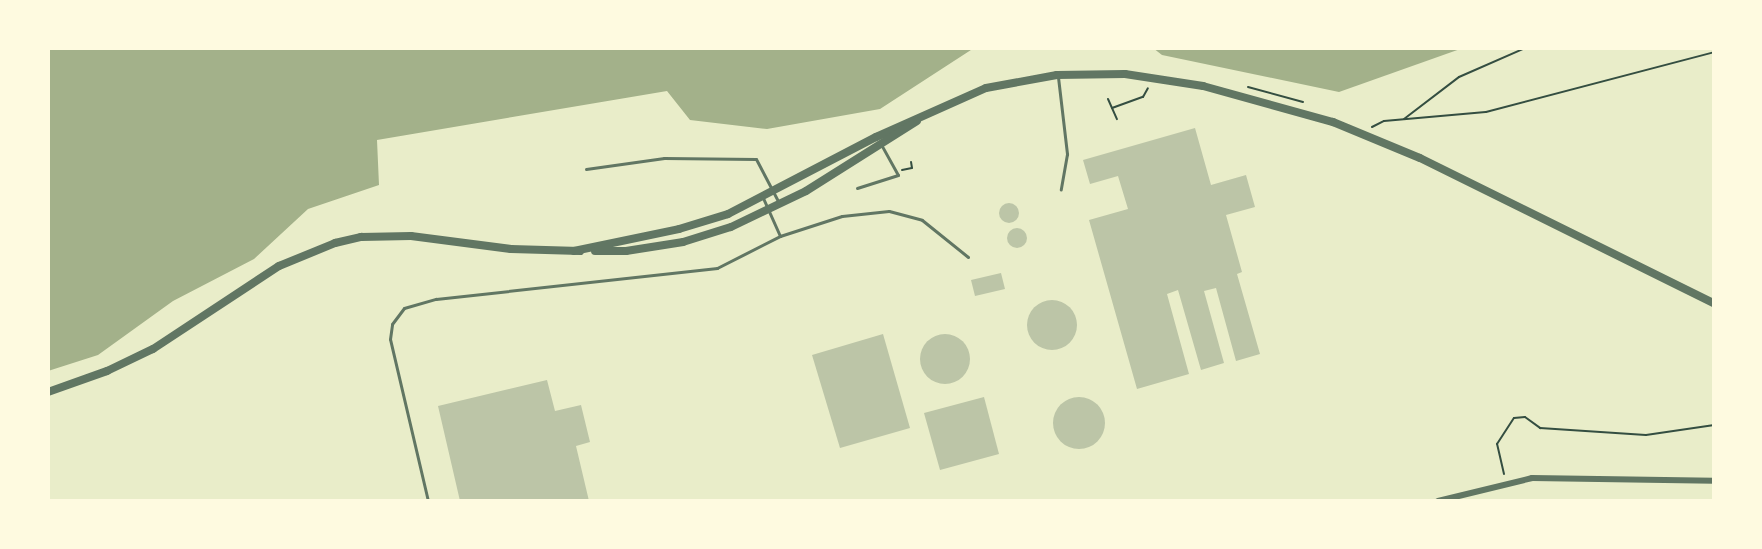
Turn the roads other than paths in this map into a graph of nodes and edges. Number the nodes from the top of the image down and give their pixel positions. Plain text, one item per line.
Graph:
1 (1058, 75) junction
2 (944, 104) junction
3 (876, 137) junction
4 (881, 145) junction
5 (586, 170) dead end
6 (857, 188) dead end
7 (1061, 189) dead end
8 (774, 192) junction
9 (763, 198) junction
10 (780, 205) junction
11 (768, 211) junction
12 (780, 236) junction
13 (574, 251) junction
14 (968, 257) dead end
15 (1714, 303) edge
16 (48, 392) edge
17 (1714, 481) edge
18 (428, 501) edge
19 (1438, 501) edge

1 - 2 street
1 - 7 lane
1 - 15 street
2 - 3 street
2 - 4 street
3 - 4 lane
3 - 8 street
4 - 6 lane
4 - 10 street
5 - 8 lane
8 - 9 street
8 - 10 lane
9 - 11 lane
9 - 13 street
10 - 11 street
11 - 12 lane
11 - 13 street
12 - 14 lane
12 - 18 lane
13 - 16 street
17 - 19 street

